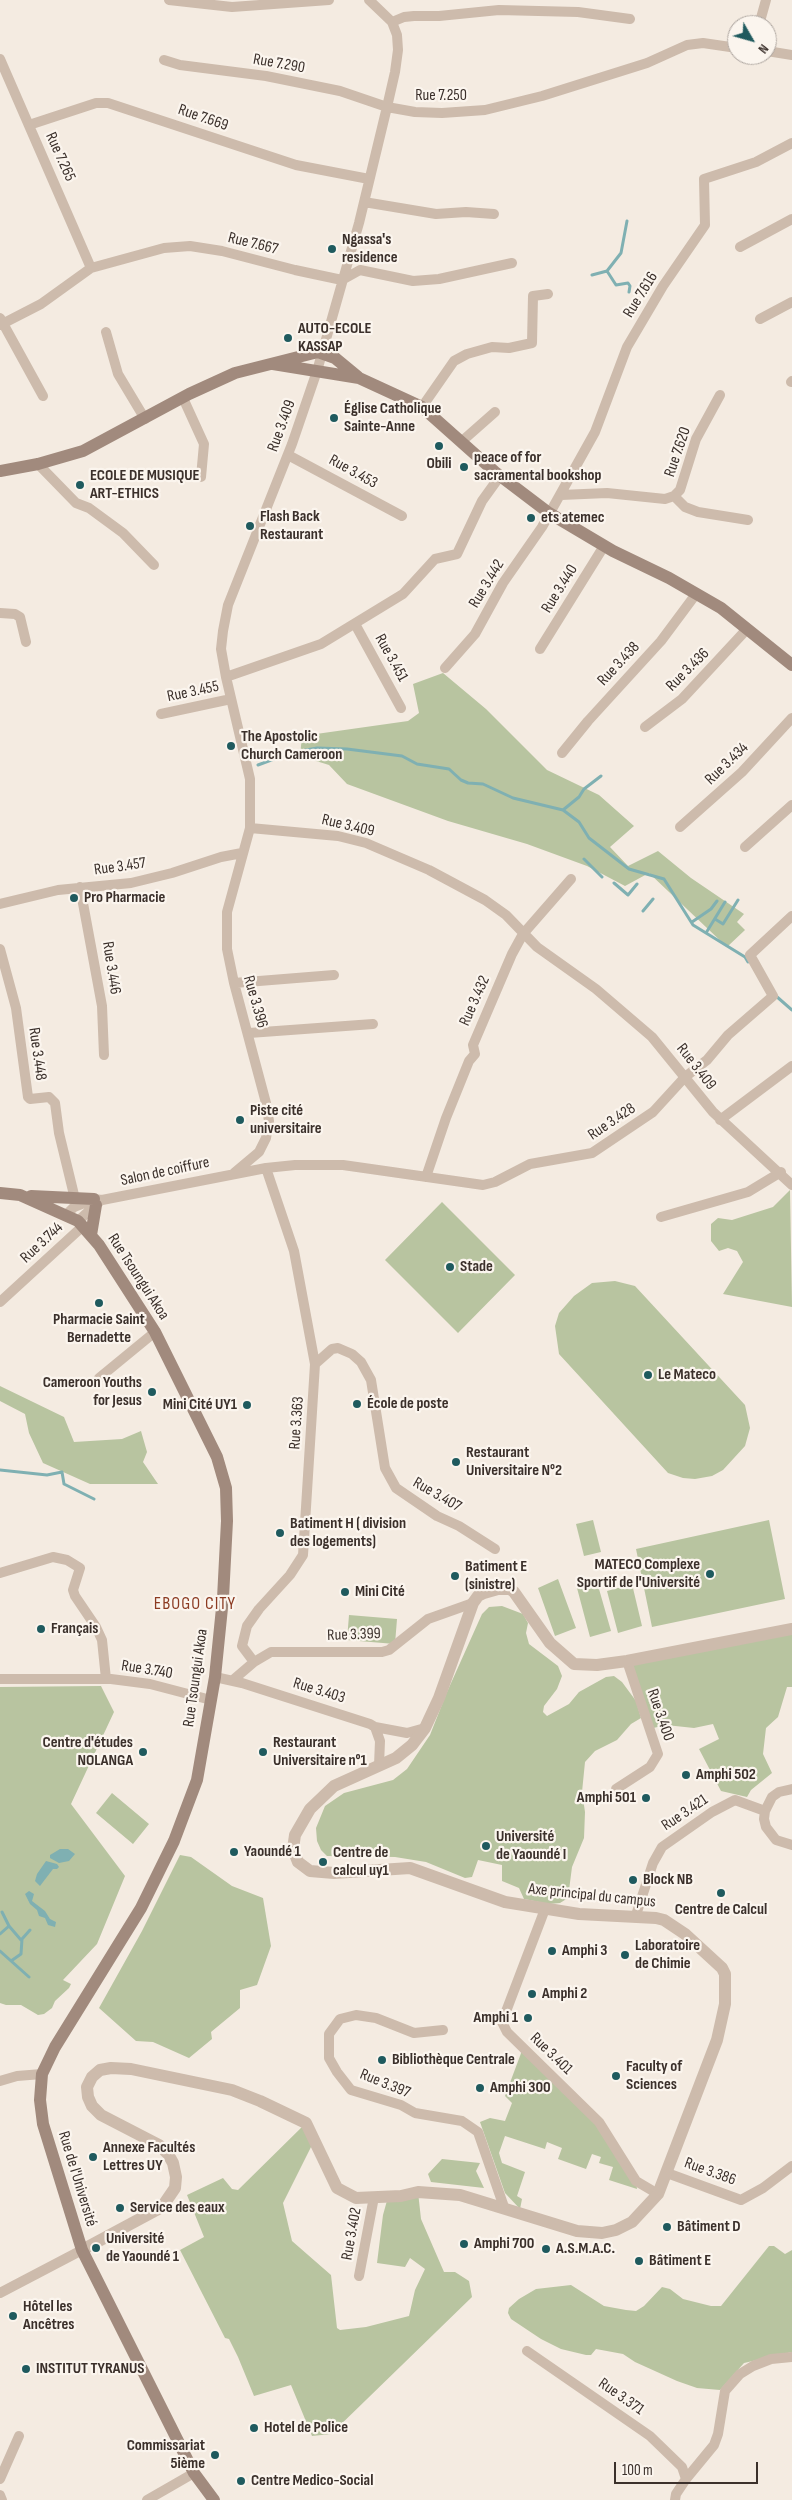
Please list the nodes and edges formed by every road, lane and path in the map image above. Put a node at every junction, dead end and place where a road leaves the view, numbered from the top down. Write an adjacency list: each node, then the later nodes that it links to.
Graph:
1 (169, 0): 2 (street)
2 (329, 0)
3 (369, 0): 7 (street)
4 (766, 0): 5 (street)
5 (762, 15)
6 (630, 19): 7 (street)
7 (392, 22): 13 (street)
8 (727, 47): 13 (street, Rue 7.250)
9 (777, 53): 10 (street)
10 (792, 55)
11 (0, 59): 14 (street, Rue 7.265)
12 (164, 60): 13 (street, Rue 7.290)
13 (387, 107): 16 (street)
14 (29, 125): 16 (street, Rue 7.669); 22 (street, Rue 7.265)
15 (792, 143): 45 (street, Rue 7.616)
16 (369, 179): 17 (street)
17 (364, 202): 18 (street); 23 (street)
18 (494, 214)
19 (792, 218): 20 (street)
20 (740, 247)
21 (512, 263): 23 (street)
22 (91, 268): 23 (street, Rue 7.667); 27 (street, Rue 7.667)
23 (342, 280): 29 (street)
24 (548, 294): 36 (street)
25 (792, 302): 26 (street)
26 (760, 319)
27 (1, 322): 34 (street)
28 (106, 332): 38 (street)
29 (322, 352): 30 (main road); 31 (street, Rue 3.409); 32 (main road)
30 (273, 364): 31 (main road); 35 (main road)
31 (317, 371): 32 (main road); 40 (street, Rue 3.409)
32 (359, 378): 36 (main road)
33 (720, 395): 46 (street, Rue 7.620)
34 (42, 396)
35 (183, 398): 38 (main road); 44 (street)
36 (422, 407): 39 (main road)
37 (495, 412): 39 (street)
38 (145, 419): 41 (main road)
39 (461, 442): 43 (main road)
40 (288, 455): 48 (street, Rue 3.453); 60 (street, Rue 3.409)
41 (38, 464): 42 (main road); 51 (street)
42 (0, 471)
43 (500, 476): 47 (main road); 54 (street)
44 (201, 477)
45 (560, 495): 46 (street, Rue 7.620); 47 (street, Rue 7.616)
46 (674, 496): 49 (street)
47 (549, 513): 50 (main road); 59 (street, Rue 3.442)
48 (402, 516)
49 (748, 520)
50 (604, 546): 52 (main road); 57 (street, Rue 3.440)
51 (154, 565)
52 (696, 594): 55 (main road); 66 (street, Rue 3.438)
53 (0, 613): 56 (street)
54 (355, 624): 60 (street); 62 (street, Rue 3.451)
55 (747, 629): 58 (main road); 65 (street, Rue 3.436)
56 (26, 642)
57 (540, 649)
58 (792, 665)
59 (445, 668)
60 (226, 677): 61 (street, Rue 3.409)
61 (231, 699): 63 (street, Rue 3.455); 69 (street, Rue 3.409)
62 (401, 708)
63 (161, 714)
64 (792, 718): 68 (street, Rue 3.434)
65 (645, 727)
66 (562, 753)
67 (792, 806): 70 (street)
68 (680, 827)
69 (250, 828): 71 (street, Rue 3.396); 76 (street, Rue 3.409)
70 (745, 847)
71 (242, 853): 73 (street, Rue 3.457); 79 (street, Rue 3.396)
72 (571, 879): 76 (street, Rue 3.432)
73 (80, 887): 74 (street, Rue 3.457); 82 (street, Rue 3.446)
74 (0, 904)
75 (792, 916): 84 (street, Rue 3.428)
76 (523, 934): 84 (street, Rue 3.409); 89 (street, Rue 3.432)
77 (0, 949): 93 (street, Rue 3.448)
78 (334, 975): 79 (street)
79 (234, 983): 81 (street, Rue 3.396)
80 (373, 1024): 81 (street)
81 (249, 1033): 88 (street, Rue 3.396)
82 (104, 1055)
83 (792, 1066): 85 (street)
84 (685, 1078): 85 (street, Rue 3.409); 89 (street, Rue 3.428)
85 (720, 1120): 87 (street, Rue 3.409)
86 (266, 1168): 88 (street, Rue 3.428); 89 (street, Rue 3.428); 100 (street, Rue 3.363)
87 (780, 1172): 90 (street, Rue 3.409); 96 (street)
88 (234, 1173): 94 (street, Salon de coiffure)
89 (426, 1177)
90 (792, 1184)
91 (0, 1193): 92 (main road, Rue Tsoungui Akoa)
92 (20, 1195): 93 (main road); 95 (main road, Rue Tsoungui Akoa)
93 (75, 1199): 94 (main road)
94 (97, 1201): 95 (street); 97 (main road); 97 (street, Rue 3.744)
95 (66, 1215): 97 (main road, Rue Tsoungui Akoa)
96 (662, 1217)
97 (84, 1227): 98 (street, Rue 3.744); 99 (main road, Rue Tsoungui Akoa)
98 (0, 1302)
99 (155, 1332): 101 (street); 108 (main road, Rue Tsoungui Akoa)
100 (315, 1364): 102 (street, Rue 3.407); 107 (street, Rue 3.363)
101 (99, 1378)
102 (495, 1549)
103 (0, 1574): 110 (street, Rue 3.740)
104 (473, 1603): 106 (street); 107 (street, Rue 3.399); 114 (street, Axe principal du campus)
105 (792, 1629): 106 (street)
106 (627, 1661): 116 (street, Rue 3.400)
107 (254, 1662): 111 (street, Rue 3.399)
108 (215, 1677): 111 (street, Rue 3.403); 112 (main road, Rue Tsoungui Akoa)
109 (0, 1679): 110 (street, Rue 3.740)
110 (106, 1679): 112 (street, Rue 3.740)
111 (233, 1680): 113 (street, Rue 3.403)
112 (211, 1700): 123 (main road, Rue Tsoungui Akoa)
113 (375, 1727): 114 (street, Rue 3.403); 115 (street)
114 (426, 1728): 115 (street, Axe principal du campus)
115 (379, 1765): 120 (street, Axe principal du campus)
116 (616, 1789)
117 (792, 1789): 118 (street)
118 (765, 1811): 119 (street); 121 (street, Rue 3.421)
119 (792, 1846)
120 (545, 1909): 121 (street, Axe principal du campus); 127 (street, Rue 3.401)
121 (636, 1915): 126 (street, Axe principal du campus)
122 (443, 2030): 129 (street, Rue 3.397)
123 (42, 2074): 124 (street); 130 (main road, Rue de l'Université)
124 (0, 2081)
125 (792, 2166): 126 (street, Rue 3.386)
126 (667, 2173): 127 (street, Axe principal du campus)
127 (658, 2194): 129 (street, Axe principal du campus)
128 (374, 2197): 129 (street, Axe principal du campus); 130 (street, Axe principal du campus); 131 (street, Rue 3.402)
129 (504, 2207)
130 (82, 2250): 132 (street); 136 (main road, Rue de l'Université)
131 (359, 2276)
132 (0, 2293)
133 (527, 2351): 138 (street, Rue 3.371)
134 (792, 2357): 138 (street)
135 (19, 2436): 137 (street)
136 (194, 2473): 141 (street); 142 (main road, Rue de l'Université)
137 (0, 2479)
138 (686, 2479): 143 (street)
139 (0, 2495): 140 (street)
140 (2, 2500)
141 (147, 2500)
142 (214, 2500)
143 (675, 2500)

